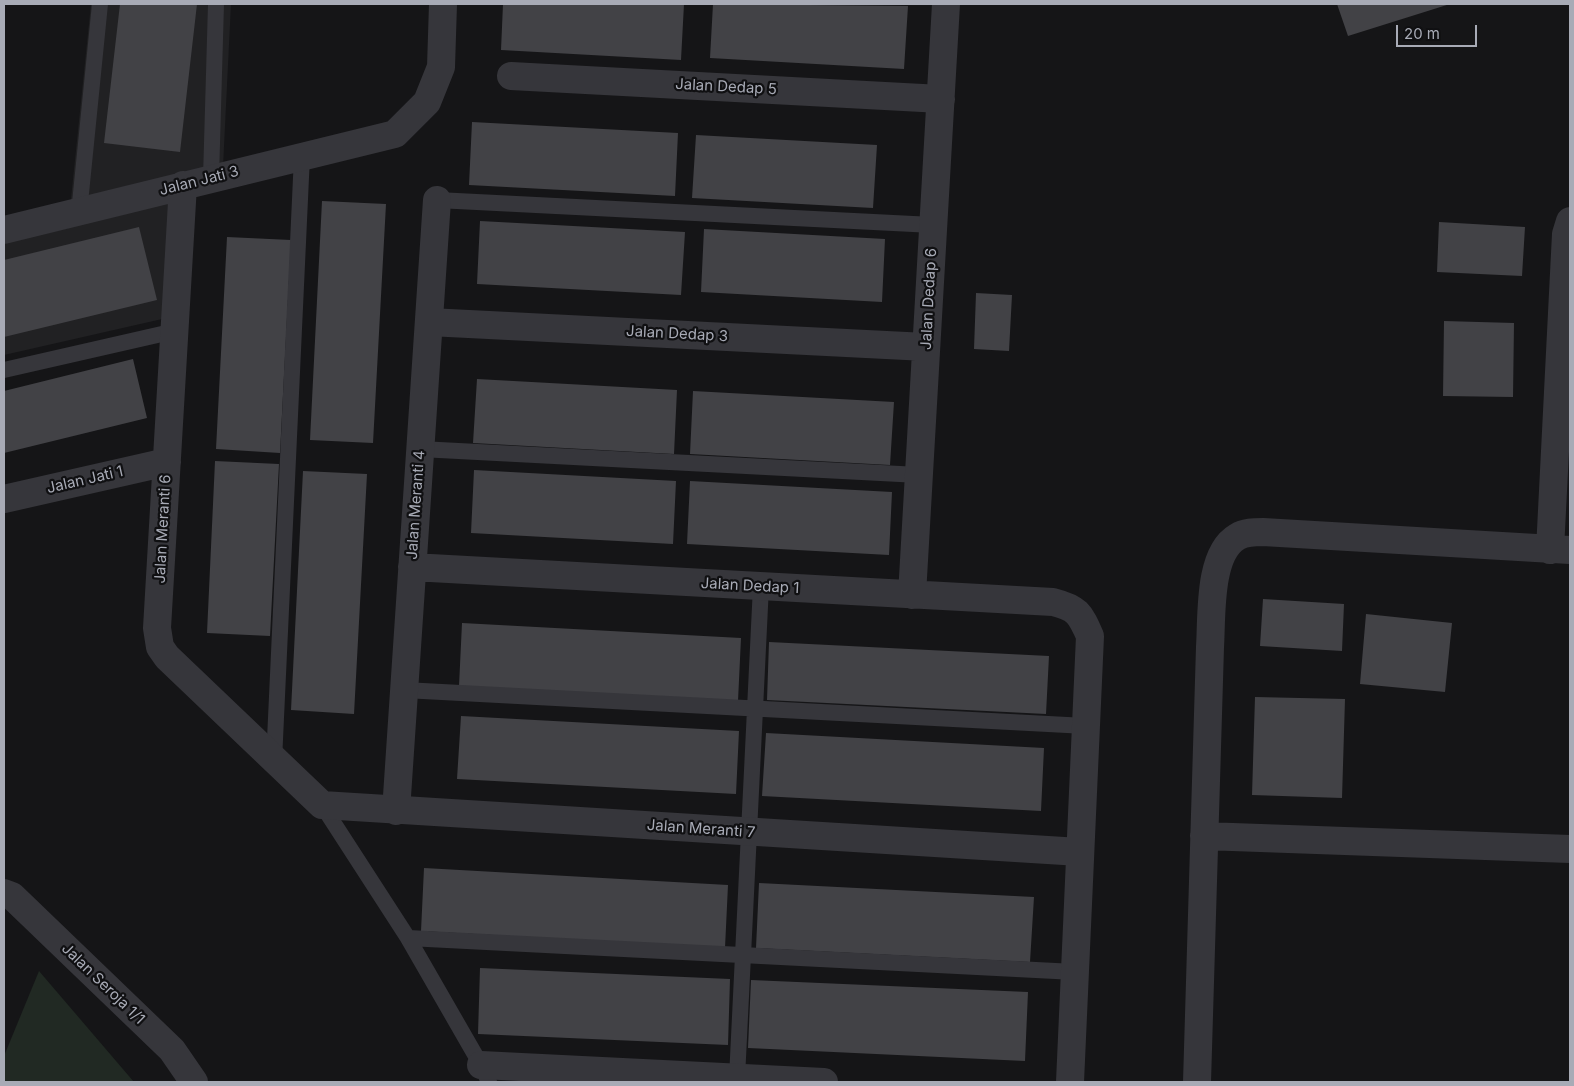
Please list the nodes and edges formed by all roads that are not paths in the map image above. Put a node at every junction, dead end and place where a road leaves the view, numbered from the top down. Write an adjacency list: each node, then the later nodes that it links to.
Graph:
1 (100, 4): 11 (lane)
2 (216, 4): 8 (lane)
3 (442, 4): 7 (street, Jalan Jati 3)
4 (946, 4): 6 (street, Jalan Dedap 6)
5 (511, 76): 6 (street, Jalan Dedap 5)
6 (941, 99): 13 (street, Jalan Dedap 6)
7 (302, 156): 8 (street, Jalan Jati 3); 30 (lane)
8 (211, 178): 9 (street, Jalan Jati 3)
9 (183, 185): 11 (street, Jalan Jati 3); 16 (street, Jalan Meranti 6)
10 (437, 200): 13 (lane); 15 (street, Jalan Meranti 4)
11 (79, 213): 14 (street, Jalan Jati 3)
12 (1570, 221): 23 (street)
13 (933, 225): 17 (street, Jalan Dedap 6)
14 (4, 230)
15 (428, 322): 17 (street, Jalan Dedap 3); 19 (street, Jalan Meranti 4)
16 (175, 331): 18 (lane); 20 (street, Jalan Meranti 6)
17 (926, 347): 21 (street, Jalan Dedap 6)
18 (4, 370)
19 (420, 449): 21 (lane); 24 (street, Jalan Meranti 4)
20 (167, 462): 22 (street, Jalan Jati 1); 30 (street, Jalan Meranti 6)
21 (919, 475): 26 (street, Jalan Dedap 6)
22 (4, 499)
23 (1560, 550): 34 (street)
24 (412, 566): 25 (street, Jalan Dedap 1); 27 (street, Jalan Meranti 4)
25 (761, 586): 26 (street, Jalan Dedap 1); 28 (lane)
26 (912, 594): 29 (street, Jalan Dedap 1)
27 (404, 690): 28 (lane); 32 (street, Jalan Meranti 4)
28 (755, 708): 29 (lane); 33 (lane)
29 (1086, 726): 36 (street)
30 (274, 760): 31 (street, Jalan Meranti 6)
31 (322, 805): 32 (street, Jalan Meranti 7); 38 (lane)
32 (396, 810): 33 (street, Jalan Meranti 7)
33 (749, 832): 36 (street, Jalan Meranti 7); 39 (lane)
34 (1204, 836): 35 (street); 46 (street)
35 (1570, 850)
36 (1080, 852): 40 (street)
37 (6, 903): 43 (street, Jalan Seroja 1/1)
38 (408, 938): 39 (lane); 41 (lane)
39 (743, 955): 40 (lane); 42 (lane)
40 (1074, 972): 45 (street)
41 (485, 1074): 42 (street)
42 (737, 1078): 44 (street)
43 (194, 1082)
44 (814, 1082)
45 (1070, 1082)
46 (1197, 1082)

